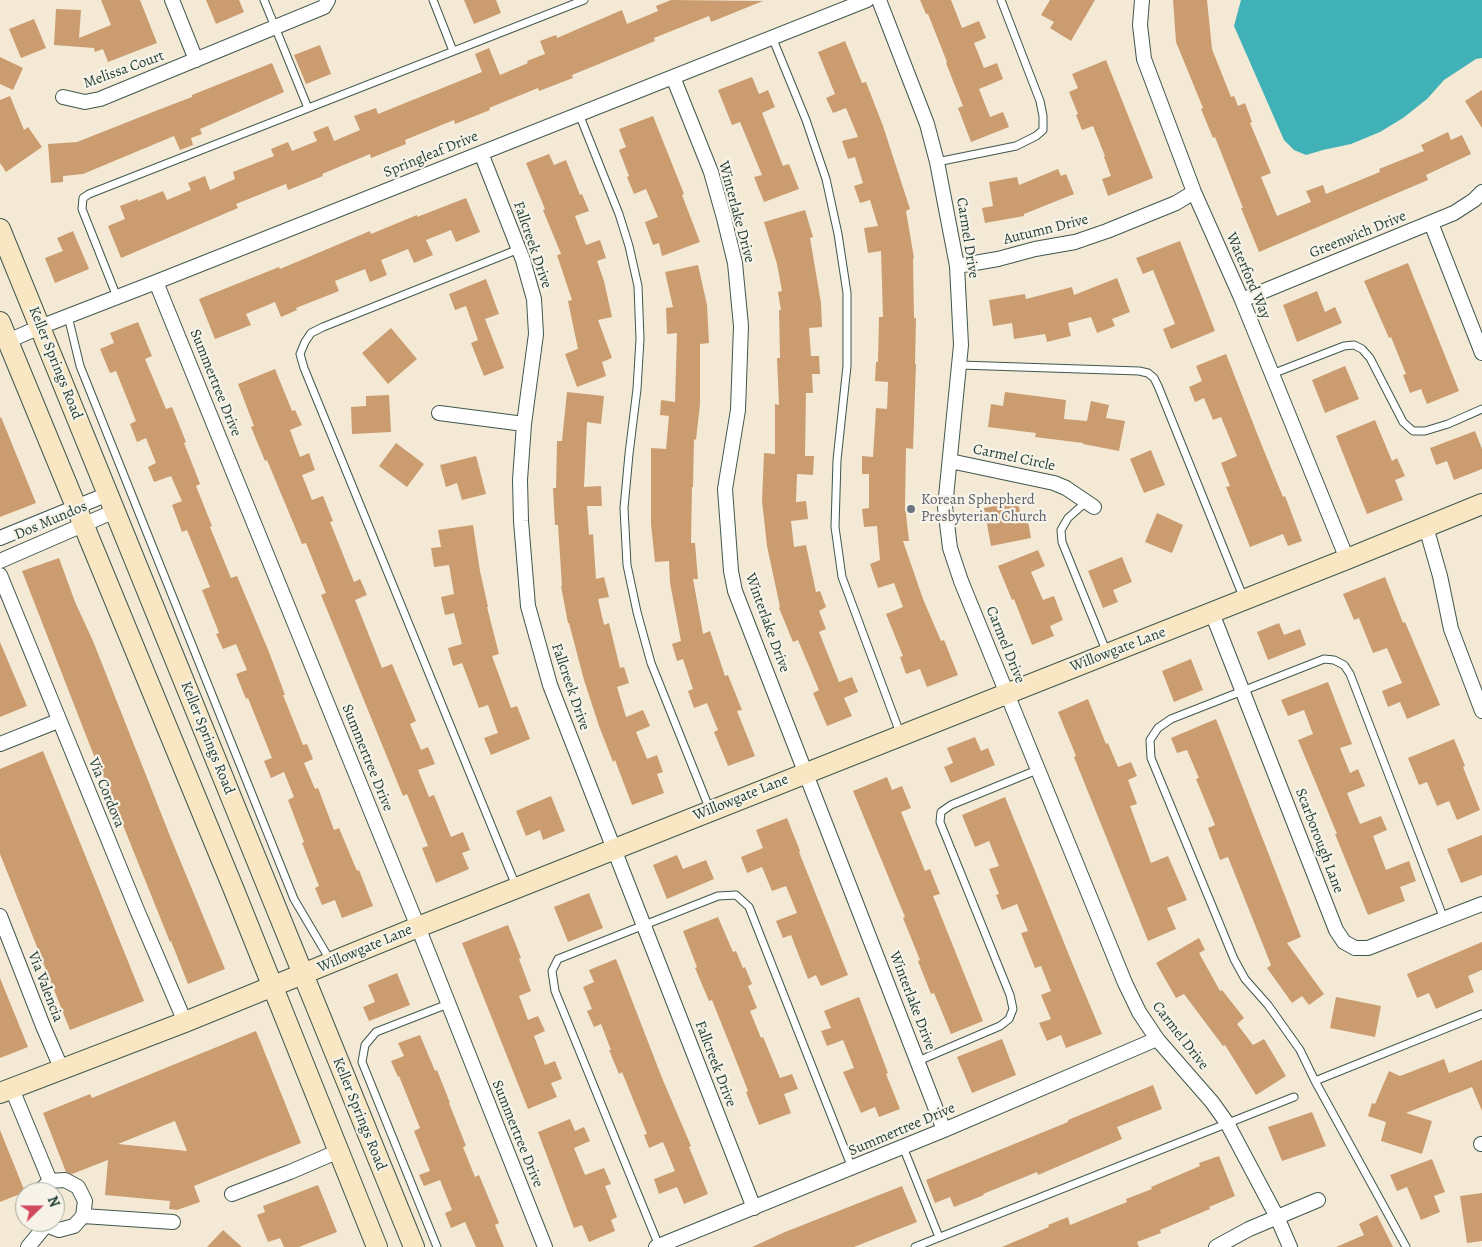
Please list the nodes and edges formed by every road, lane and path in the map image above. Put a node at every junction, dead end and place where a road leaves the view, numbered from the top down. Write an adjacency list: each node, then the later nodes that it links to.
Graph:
1 (172, 0): 13 (street)
2 (264, 0): 10 (lane)
3 (328, 0): 10 (street, Melissa Court)
4 (434, 0): 12 (lane)
5 (584, 0): 12 (lane)
6 (867, 0): 11 (street, Springleaf Drive)
7 (879, 0): 19 (street, Carmel Drive)
8 (1001, 0): 19 (lane)
9 (1142, 0): 20 (street, Waterford Way)
10 (275, 28): 13 (street, Melissa Court); 16 (lane)
11 (772, 37): 14 (street, Springleaf Drive); 57 (lane)
12 (454, 51): 16 (lane)
13 (196, 60): 15 (street, Melissa Court)
14 (673, 77): 17 (street, Springleaf Drive); 60 (street, Winterlake Drive)
15 (63, 97)
16 (308, 108): 27 (lane)
17 (579, 113): 18 (street, Springleaf Drive); 61 (lane)
18 (481, 153): 24 (street, Fallcreek Drive); 26 (street, Springleaf Drive)
19 (937, 162): 25 (street, Carmel Drive)
20 (1194, 192): 25 (street, Autumn Drive); 28 (street, Waterford Way)
21 (1482, 192): 22 (street, Greenwich Drive)
22 (1431, 223): 28 (street, Greenwich Drive); 33 (street)
23 (0, 229): 31 (main road, Keller Springs Road)
24 (518, 249): 38 (street, Fallcreek Drive); 63 (lane)
25 (957, 266): 34 (street, Carmel Drive)
26 (156, 282): 27 (street, Springleaf Drive); 68 (street, Summertree Drive)
27 (117, 297): 29 (street, Springleaf Drive)
28 (1242, 300): 35 (street, Waterford Way)
29 (68, 316): 31 (street, Springleaf Drive); 69 (lane)
30 (0, 322): 32 (main road)
31 (40, 326): 32 (street, Springleaf Drive); 40 (main road, Keller Springs Road)
32 (8, 341): 43 (main road)
33 (1482, 353)
34 (960, 365): 39 (street, Carmel Drive); 49 (lane)
35 (1272, 374): 36 (lane); 46 (street, Waterford Way)
36 (1482, 408)
37 (439, 413): 38 (street)
38 (524, 424): 62 (street, Fallcreek Drive)
39 (950, 461): 41 (street, Carmel Circle); 54 (street, Carmel Drive)
40 (112, 502): 43 (street, Dos Mundos); 43 (street, Dos Mundos); 70 (main road, Keller Springs Road)
41 (1090, 504): 52 (lane)
42 (1482, 504): 44 (main road, Willowgate Lane)
43 (80, 516): 45 (street, Dos Mundos); 47 (street, Dos Mundos); 71 (main road)
44 (1426, 527): 46 (main road, Willowgate Lane); 55 (street)
45 (0, 538)
46 (1347, 559): 49 (main road, Willowgate Lane)
47 (0, 561)
48 (0, 575): 50 (street, Via Cordova)
49 (1244, 600): 51 (main road, Willowgate Lane)
50 (5, 602): 56 (street, Via Cordova)
51 (1212, 613): 52 (main road, Willowgate Lane); 53 (street, Scarborough Lane)
52 (1108, 654): 54 (main road, Willowgate Lane)
53 (1243, 692): 66 (street, Scarborough Lane); 66 (lane); 78 (lane)
54 (1007, 693): 57 (main road, Willowgate Lane); 59 (street, Carmel Drive)
55 (1482, 711)
56 (58, 721): 58 (street); 74 (street, Via Cordova)
57 (901, 735): 60 (main road, Willowgate Lane)
58 (0, 744)
59 (1037, 770): 75 (street, Carmel Drive); 76 (lane)
60 (806, 772): 61 (main road, Willowgate Lane); 76 (street, Winterlake Drive)
61 (710, 811): 62 (main road, Willowgate Lane)
62 (613, 849): 63 (main road, Willowgate Lane); 67 (street, Fallcreek Drive)
63 (517, 888): 68 (main road, Willowgate Lane)
64 (1482, 904): 66 (street, Scarborough Lane)
65 (0, 916): 77 (street, Via Valencia)
66 (1444, 919)
67 (643, 926): 85 (lane); 89 (street, Fallcreek Drive); 96 (lane)
68 (418, 927): 69 (main road, Willowgate Lane); 72 (street, Summertree Drive)
69 (331, 963): 70 (main road, Willowgate Lane)
70 (303, 974): 71 (main road, Willowgate Lane); 99 (main road, Keller Springs Road)
71 (273, 987): 74 (main road, Willowgate Lane); 84 (main road)
72 (448, 1004): 100 (lane); 101 (street, Summertree Drive)
73 (1482, 1014): 78 (lane)
74 (185, 1022): 77 (main road, Willowgate Lane)
75 (1157, 1039): 81 (street, Carmel Drive); 82 (street, Summertree Drive)
76 (918, 1061): 82 (street, Winterlake Drive)
77 (62, 1070): 79 (main road, Willowgate Lane)
78 (1315, 1081): 105 (lane)
79 (6, 1091): 86 (street)
80 (1294, 1096): 81 (lane)
81 (1226, 1123): 91 (street, Carmel Drive); 95 (lane)
82 (944, 1130): 83 (street, Summertree Drive)
83 (903, 1147): 85 (street, Summertree Drive); 95 (lane)
84 (339, 1150): 87 (street); 98 (main road)
85 (852, 1168): 89 (street, Summertree Drive)
86 (50, 1182): 90 (street)
87 (232, 1194)
88 (1318, 1200): 91 (street)
89 (754, 1208): 96 (street, Summertree Drive)
90 (83, 1216): 92 (street); 93 (street)
91 (1277, 1217): 103 (street); 104 (street, Carmel Drive)
92 (173, 1222)
93 (65, 1228)
94 (38, 1232): 97 (street)
95 (939, 1237): 102 (lane)
96 (658, 1246)
97 (28, 1247)
98 (377, 1247)
99 (414, 1247)
100 (437, 1247)
101 (545, 1247)
102 (915, 1247)
103 (1216, 1247)
104 (1290, 1247)
105 (1406, 1247)

